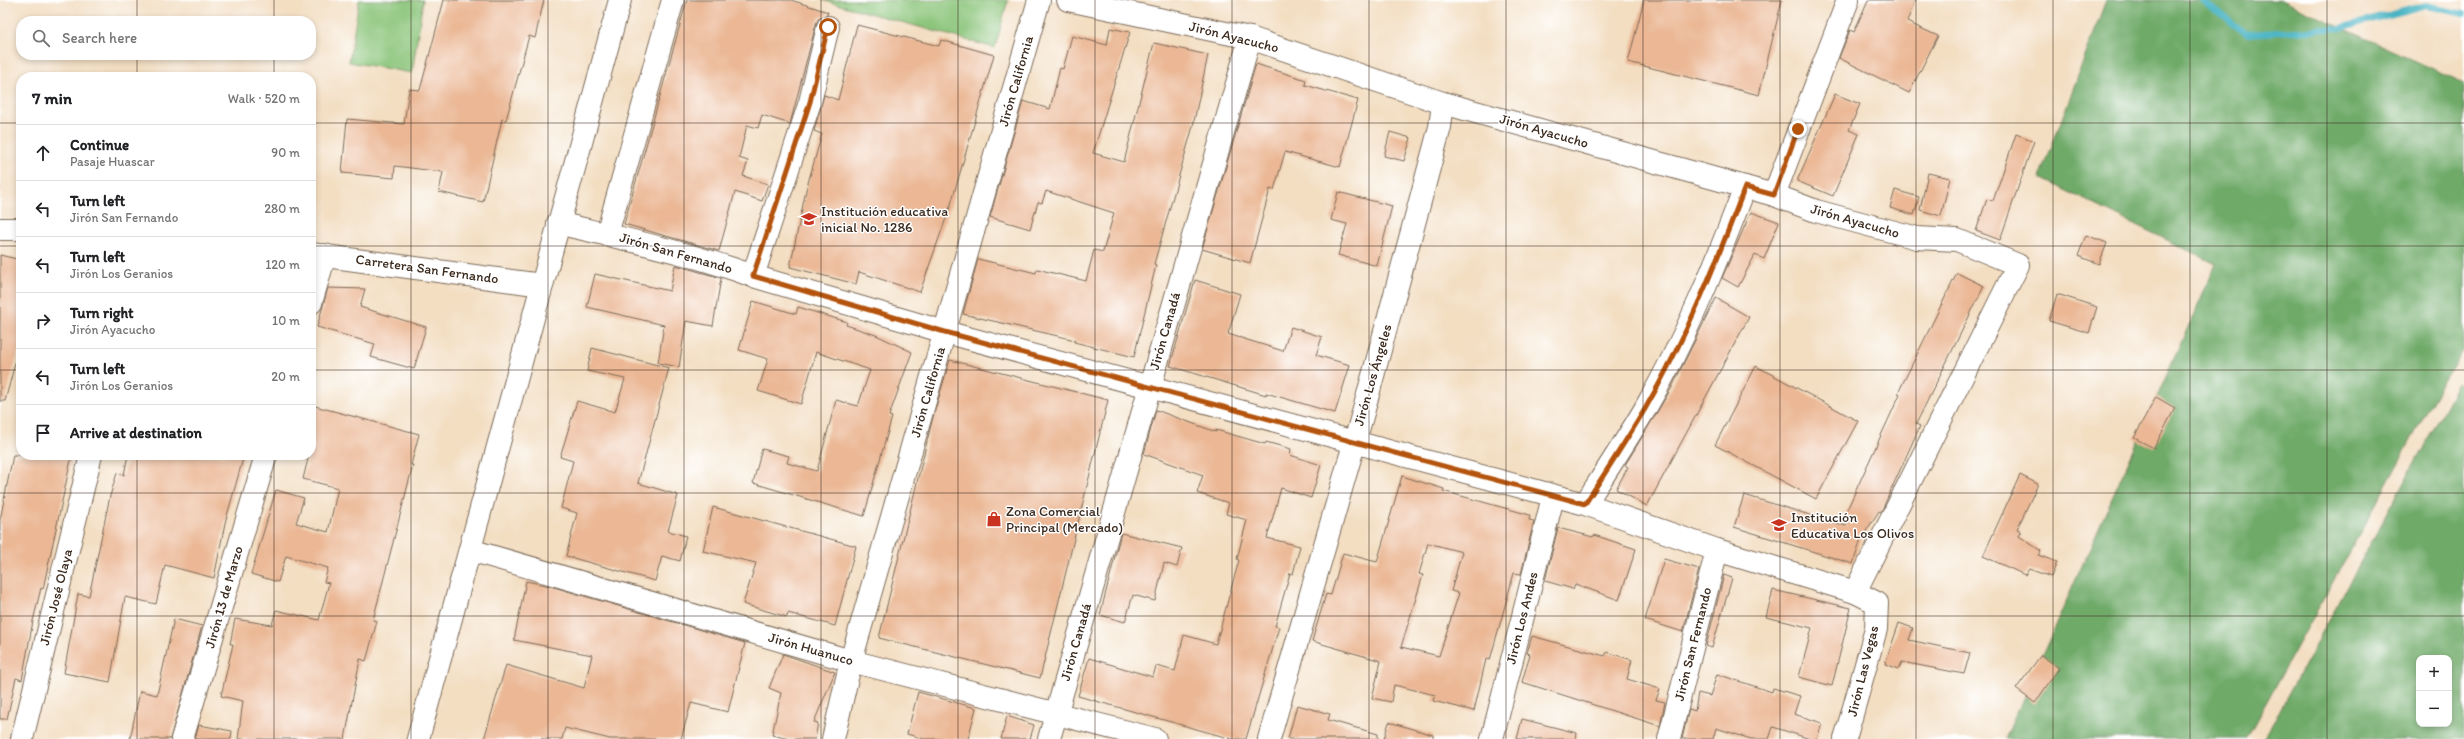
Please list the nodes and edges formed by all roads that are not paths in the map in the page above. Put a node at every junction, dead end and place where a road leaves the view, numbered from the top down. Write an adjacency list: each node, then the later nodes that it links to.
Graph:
1 (620, 0): 11 (main road)
2 (673, 0): 14 (main road)
3 (1039, 0): 19 (main road, Jirón California)
4 (1068, 0): 7 (main road, Jirón Ayacucho)
5 (1848, 0): 10 (main road)
6 (828, 27): 17 (main road)
7 (1250, 38): 8 (main road, Jirón Ayacucho); 20 (main road, Jirón Canadá)
8 (1443, 102): 9 (main road, Jirón Ayacucho); 21 (main road, Jirón Los Ángeles)
9 (1745, 187): 10 (main road, Jirón Ayacucho); 25 (main road)
10 (1774, 195): 28 (main road, Jirón Ayacucho)
11 (558, 223): 14 (main road, Jirón San Fernando); 18 (main road)
12 (0, 228): 13 (main road)
13 (16, 229)
14 (607, 234): 17 (main road, Jirón San Fernando)
15 (318, 254): 16 (main road); 18 (main road, Carretera San Fernando)
16 (316, 268)
17 (753, 276): 19 (main road, Jirón San Fernando)
18 (542, 284): 26 (main road)
19 (945, 332): 20 (main road, Jirón San Fernando); 30 (main road, Jirón California)
20 (1149, 386): 21 (main road, Jirón San Fernando); 31 (main road, Jirón Canadá)
21 (1354, 441): 24 (main road, Jirón San Fernando); 38 (main road, Jirón Los Ángeles)
22 (89, 460): 32 (main road, Jirón José Olaya)
23 (265, 460): 33 (main road, Jirón 13 de Marzo)
24 (1553, 497): 25 (main road, Jirón San Fernando); 39 (main road, Jirón Los Andes)
25 (1585, 504): 27 (main road, Jirón San Fernando)
26 (470, 550): 30 (main road, Jirón Huanuco); 34 (main road)
27 (1717, 550): 28 (main road, Jirón San Fernando); 40 (main road, Jirón San Fernando)
28 (1855, 592): 29 (main road, Jirón San Fernando)
29 (1877, 603): 41 (main road, Jirón Las Vegas)
30 (851, 661): 31 (main road, Jirón Huanuco); 35 (main road, Jirón California)
31 (1056, 712): 36 (main road, Jirón Canadá); 37 (main road, Jirón Huanuco)
32 (22, 739)
33 (182, 739)
34 (418, 739)
35 (833, 739)
36 (1049, 739)
37 (1155, 739)
38 (1269, 739)
39 (1492, 739)
40 (1669, 739)
41 (1845, 739)

